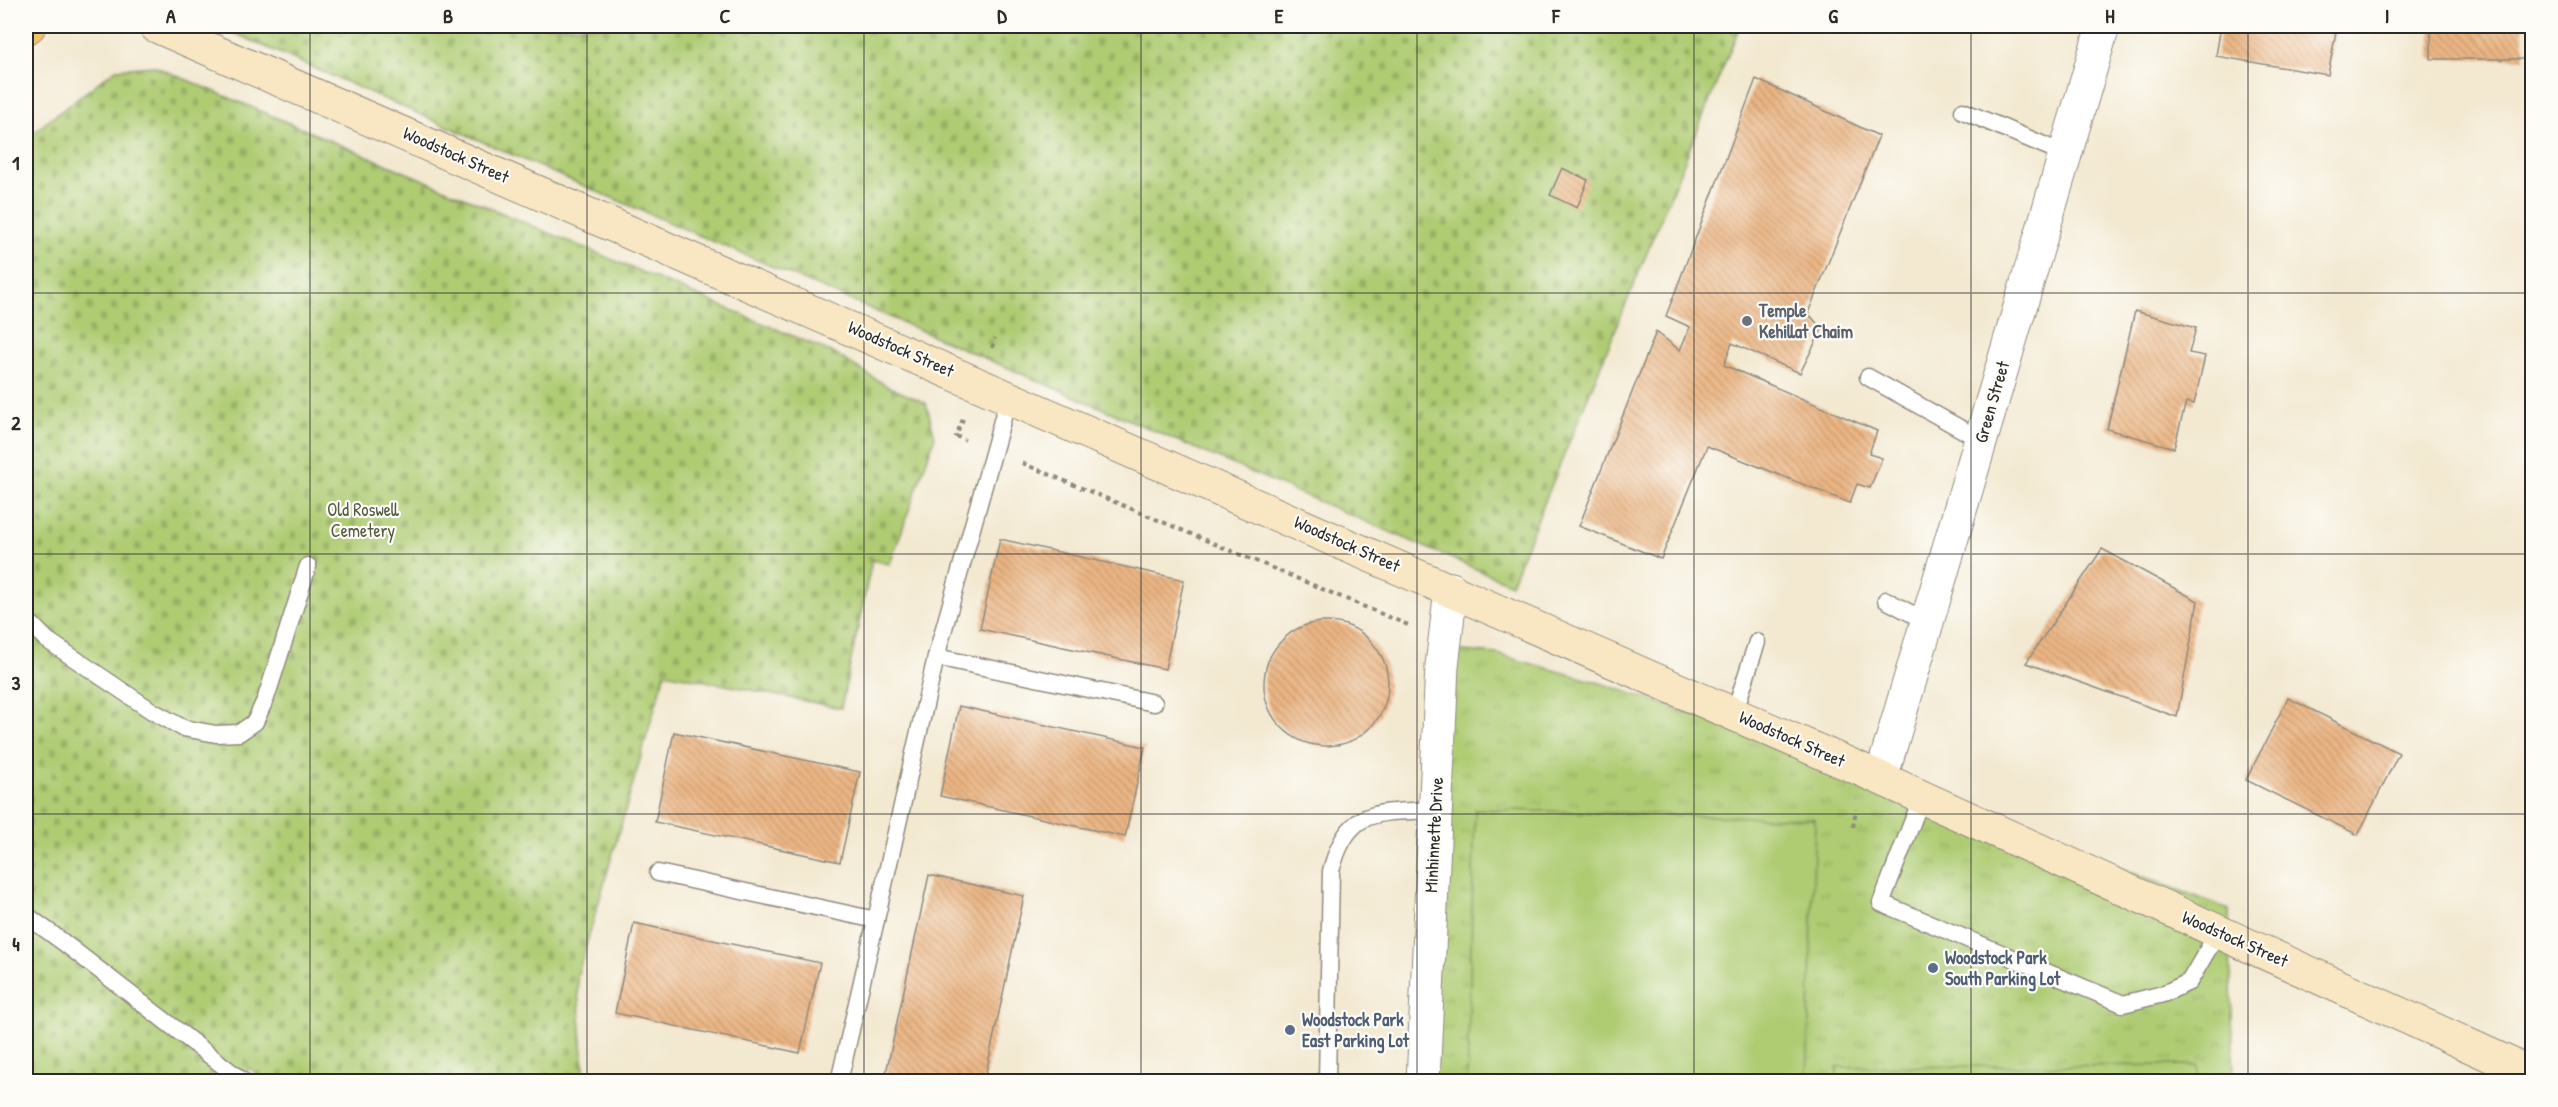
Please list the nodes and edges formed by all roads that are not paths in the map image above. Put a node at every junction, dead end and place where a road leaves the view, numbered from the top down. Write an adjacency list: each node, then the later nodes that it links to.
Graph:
1 (29, 26): 4 (highway)
2 (156, 26): 8 (street, Woodstock Street)
3 (2103, 26): 6 (street, Green Street)
4 (26, 28)
5 (1963, 111): 6 (lane)
6 (2065, 154): 9 (street, Green Street)
7 (1868, 377): 9 (lane)
8 (1009, 396): 11 (street, Woodstock Street); 16 (lane)
9 (1981, 440): 14 (street, Green Street)
10 (308, 566): 13 (lane)
11 (1451, 589): 18 (street, Woodstock Street); 21 (street, Minhinnette Drive)
12 (1886, 600): 14 (lane)
13 (26, 619)
14 (1927, 622): 19 (street, Green Street)
15 (1757, 642): 18 (lane)
16 (936, 657): 17 (lane); 24 (lane)
17 (1154, 703)
18 (1734, 714): 19 (street, Woodstock Street)
19 (1881, 778): 20 (street, Woodstock Street)
20 (1923, 797): 25 (street, Woodstock Street); 25 (lane)
21 (1435, 810): 29 (lane); 30 (street, Minhinnette Drive)
22 (658, 873): 24 (lane)
23 (26, 915): 27 (lane)
24 (876, 920): 28 (lane)
25 (2218, 932): 26 (street, Woodstock Street)
26 (2532, 1074)
27 (244, 1082)
28 (839, 1082)
29 (1327, 1082)
30 (1423, 1082)

